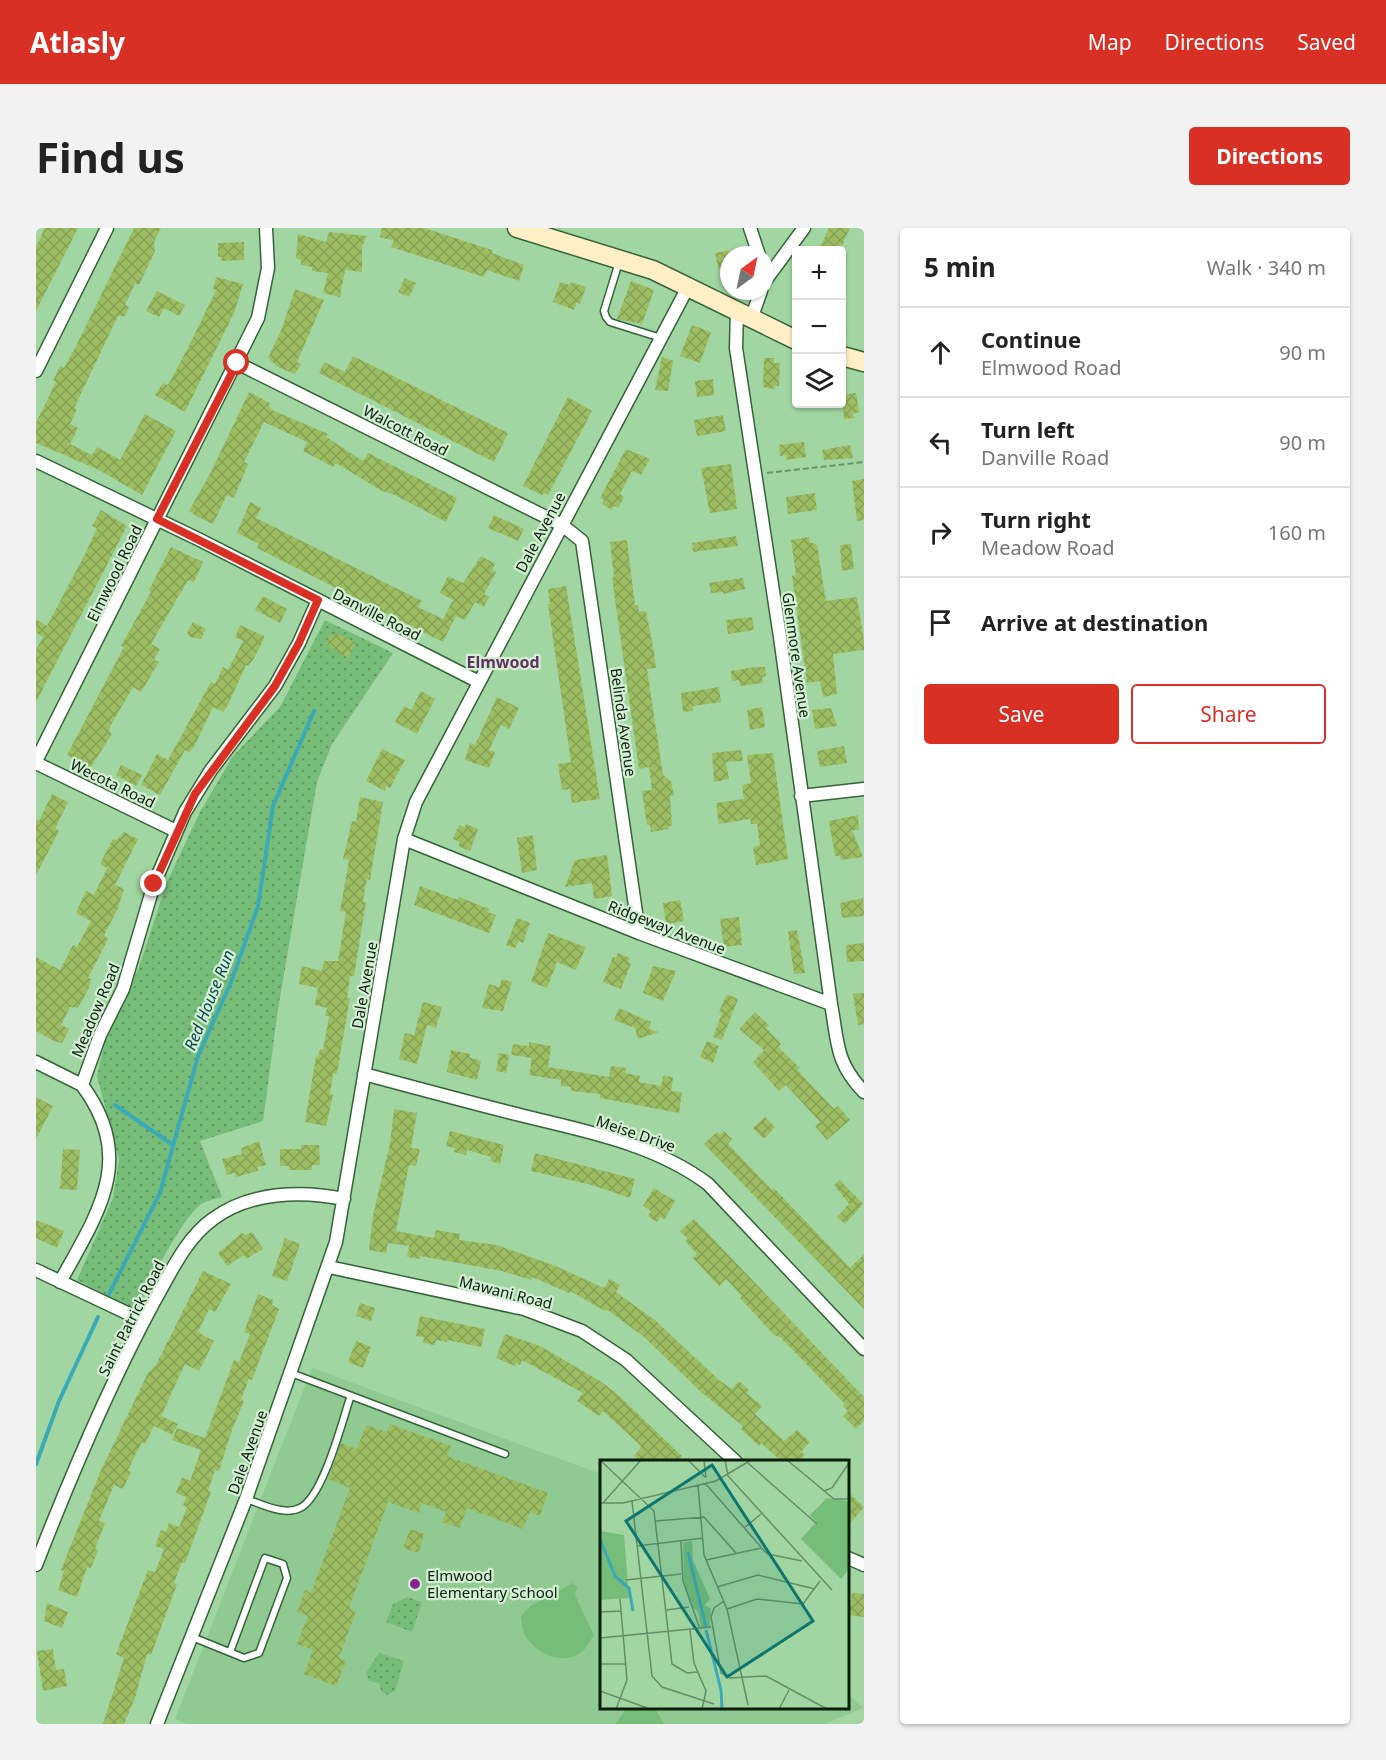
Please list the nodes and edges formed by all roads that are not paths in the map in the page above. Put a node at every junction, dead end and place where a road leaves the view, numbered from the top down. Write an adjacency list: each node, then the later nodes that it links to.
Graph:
1 (107, 228): 17 (street)
2 (266, 228): 16 (street, Elmwood Road)
3 (517, 228): 7 (main road)
4 (750, 228): 6 (street)
5 (804, 228): 8 (street)
6 (756, 246)
7 (620, 259): 9 (main road); 12 (lane)
8 (774, 266)
9 (688, 287): 11 (main road); 12 (street, Dale Avenue)
10 (755, 300): 11 (street)
11 (744, 315): 13 (main road); 25 (street, Glenmore Avenue)
12 (661, 338): 20 (street, Dale Avenue)
13 (792, 338)
14 (846, 357): 15 (main road)
15 (864, 362)
16 (237, 363): 19 (street, Elmwood Road); 20 (street, Walcott Road)
17 (36, 371)
18 (36, 461): 19 (street, Danville Road)
19 (157, 519): 21 (street, Danville Road); 23 (street, Elmwood Road)
20 (562, 525): 22 (street, Dale Avenue); 28 (street, Belinda Avenue)
21 (318, 600): 22 (street, Danville Road); 26 (street, Meadow Road)
22 (479, 682): 27 (street, Dale Avenue)
23 (36, 762): 26 (street, Wecota Road)
24 (864, 789): 25 (street)
25 (801, 796): 29 (street, Glenmore Avenue)
26 (176, 831): 32 (street, Meadow Road)
27 (404, 839): 28 (street, Ridgeway Avenue); 31 (street, Dale Avenue)
28 (639, 933): 29 (street, Ridgeway Avenue)
29 (831, 1004): 33 (street)
30 (36, 1062): 32 (street)
31 (364, 1074): 34 (street, Dale Avenue); 39 (street, Meise Drive)
32 (82, 1085): 37 (street)
33 (864, 1092)
34 (344, 1199): 35 (street, Dale Avenue); 38 (street, Saint Patrick Road)
35 (329, 1267): 40 (street, Dale Avenue); 43 (street, Mawani Road)
36 (36, 1270): 37 (street)
37 (60, 1282): 38 (street)
38 (144, 1321): 46 (street, Saint Patrick Road)
39 (864, 1349)
40 (291, 1373): 41 (lane); 44 (street, Dale Avenue)
41 (350, 1398): 42 (lane); 44 (lane)
42 (505, 1454)
43 (735, 1460)
44 (246, 1499): 48 (street, Dale Avenue)
45 (849, 1558): 47 (street)
46 (36, 1565)
47 (864, 1565)
48 (192, 1636): 49 (lane); 50 (street, Dale Avenue)
49 (230, 1652): 49 (lane)
50 (157, 1724)

